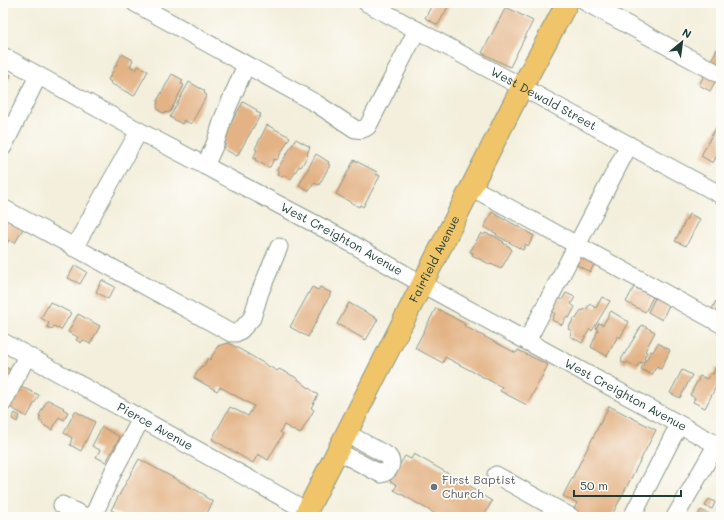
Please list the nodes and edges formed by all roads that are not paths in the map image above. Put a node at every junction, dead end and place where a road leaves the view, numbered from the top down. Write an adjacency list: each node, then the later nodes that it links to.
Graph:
1 (135, 3): 7 (street)
2 (367, 3): 5 (street, West Dewald Street)
3 (567, 3): 10 (main road, Fairfield Avenue)
4 (587, 3): 8 (street)
5 (417, 30): 7 (street); 10 (street, West Dewald Street)
6 (3, 56): 9 (street, West Creighton Avenue)
7 (246, 65): 14 (street)
8 (721, 75)
9 (38, 76): 11 (street, West Creighton Avenue); 13 (street)
10 (522, 87): 12 (street, West Dewald Street); 15 (main road, Fairfield Avenue)
11 (139, 131): 14 (street, West Creighton Avenue); 20 (street)
12 (629, 145): 16 (street, West Dewald Street); 18 (street)
13 (3, 147)
14 (205, 166): 21 (street, West Creighton Avenue)
15 (472, 187): 18 (street); 21 (main road, Fairfield Avenue)
16 (721, 195)
17 (3, 208): 20 (street)
18 (576, 245): 22 (street); 23 (street)
19 (279, 247): 20 (street)
20 (74, 248)
21 (422, 284): 23 (street, West Creighton Avenue); 32 (main road, Fairfield Avenue)
22 (721, 324)
23 (527, 341): 28 (street, West Creighton Avenue)
24 (3, 342): 25 (street, Pierce Avenue)
25 (27, 356): 26 (street); 27 (street, Pierce Avenue)
26 (3, 403)
27 (141, 419): 32 (street, Pierce Avenue); 33 (street)
28 (680, 424): 29 (street, West Creighton Avenue); 35 (street)
29 (719, 446): 36 (street)
30 (496, 475): 34 (street)
31 (62, 505): 33 (street)
32 (305, 514)
33 (88, 517)
34 (571, 517)
35 (632, 517)
36 (675, 517)

